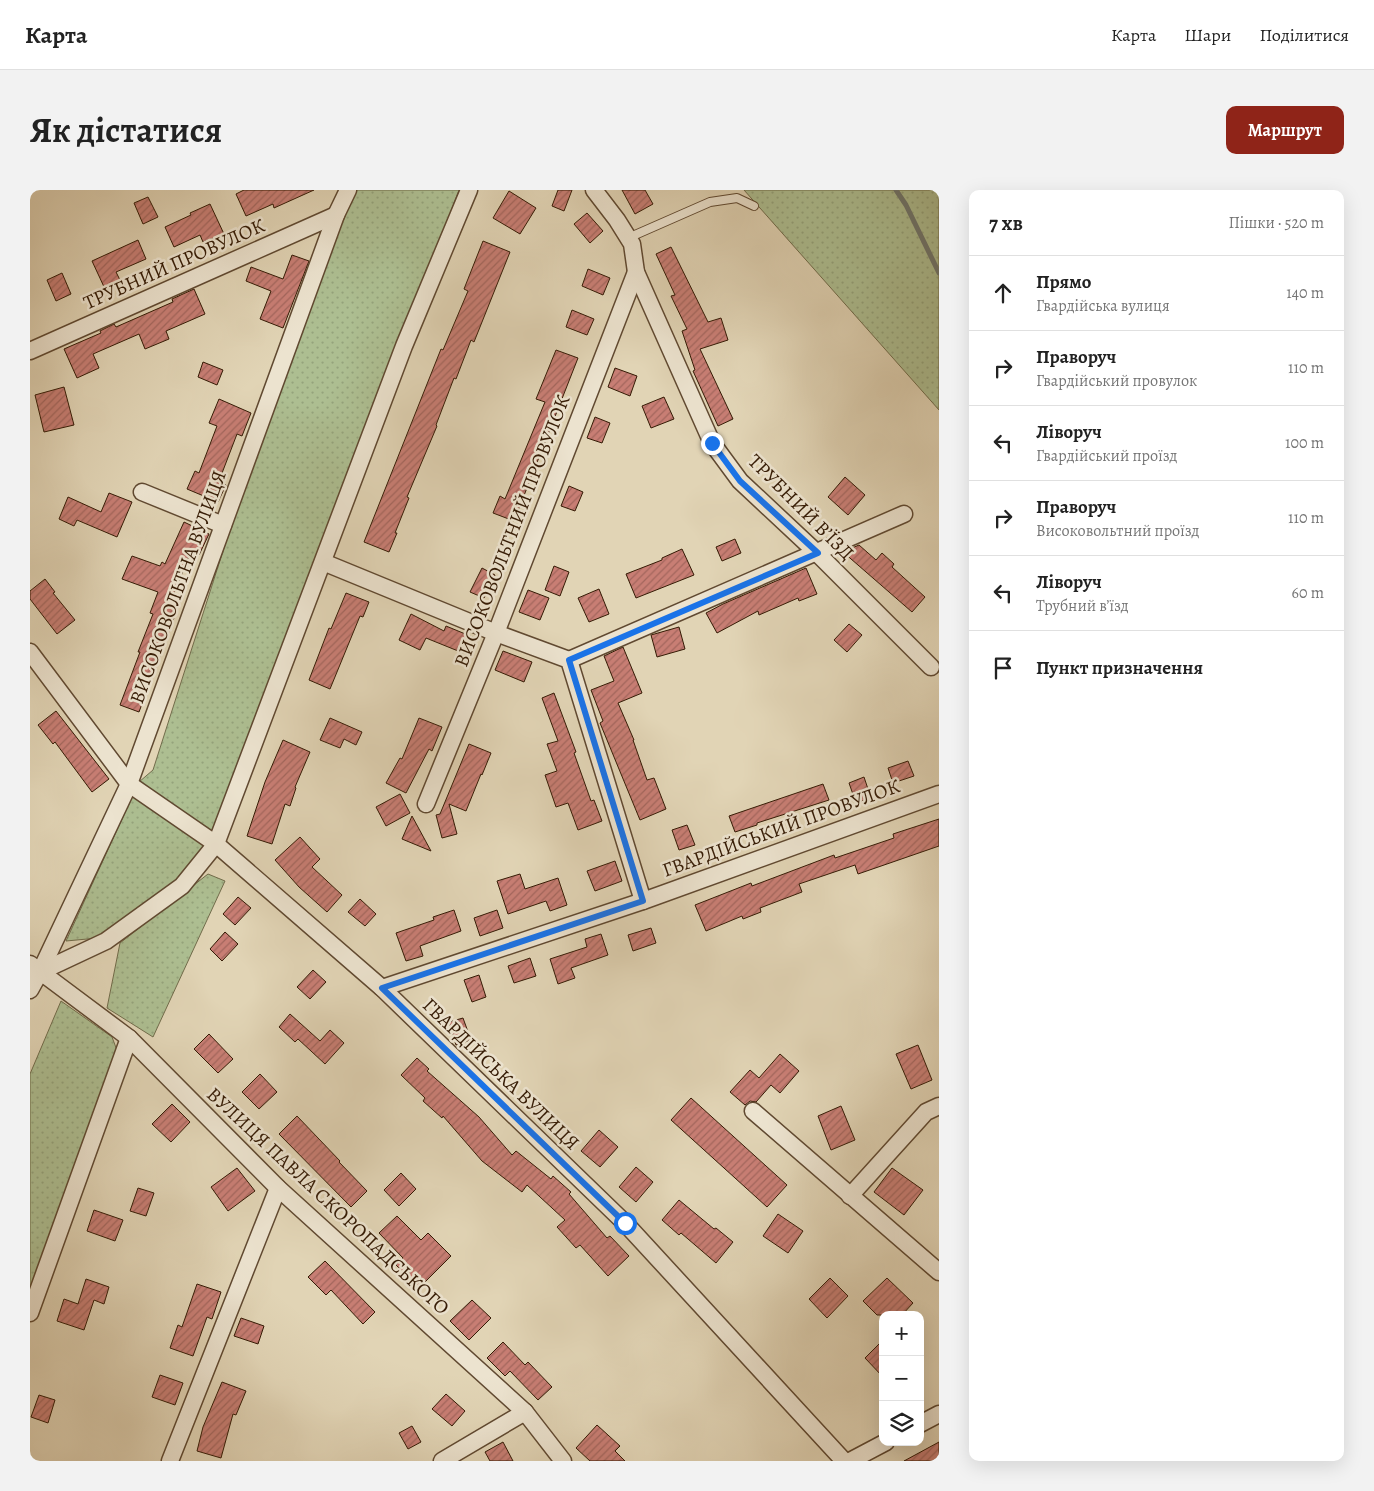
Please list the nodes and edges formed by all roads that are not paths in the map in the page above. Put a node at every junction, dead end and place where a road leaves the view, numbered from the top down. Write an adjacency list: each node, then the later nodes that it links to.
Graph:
1 (348, 190): 5 (street, ВИСОКОВОЛЬТНА ВУЛИЦЯ)
2 (468, 190): 13 (street)
3 (594, 190): 6 (street)
4 (754, 206): 6 (lane)
5 (336, 215): 8 (street, ТРУБНИЙ ПРОВУЛОК); 11 (street, ВИСОКОВОЛЬТНА ВУЛИЦЯ)
6 (628, 238): 7 (street)
7 (636, 272): 12 (street, ТРУБНИЙ В’ЇЗД); 14 (street, ВИСОКОВОЛЬТНИЙ ПРОВУЛОК)
8 (30, 352)
9 (142, 492): 11 (street)
10 (904, 514): 12 (street)
11 (223, 525): 18 (street, ВИСОКОВОЛЬТНА ВУЛИЦЯ)
12 (818, 553): 16 (street); 17 (street, ТРУБНИЙ В’ЇЗД)
13 (324, 562): 14 (street); 21 (street)
14 (496, 633): 16 (street); 20 (street, ВИСОКОВОЛЬТНИЙ ПРОВУЛОК)
15 (30, 652): 18 (street, ГВАРДІЙСЬКА ВУЛИЦЯ)
16 (569, 660): 22 (street)
17 (931, 667)
18 (129, 784): 21 (street, ГВАРДІЙСЬКА ВУЛИЦЯ); 23 (street, ВИСОКОВОЛЬТНА ВУЛИЦЯ)
19 (939, 794): 22 (street, ГВАРДІЙСЬКИЙ ПРОВУЛОК)
20 (426, 804)
21 (216, 844): 23 (street); 24 (street, ГВАРДІЙСЬКА ВУЛИЦЯ)
22 (643, 901): 24 (street, ГВАРДІЙСЬКИЙ ПРОВУЛОК)
23 (35, 968): 25 (street, ВИСОКОВОЛЬТНА ВУЛИЦЯ); 26 (street, ВУЛИЦЯ ПАВЛА СКОРОПАДСЬКОГО)
24 (382, 988): 40 (street, ГВАРДІЙСЬКА ВУЛИЦЯ)
25 (30, 990)
26 (129, 1038): 29 (street, ВУЛИЦЯ ПАВЛА СКОРОПАДСЬКОГО); 32 (street)
27 (939, 1106): 30 (street)
28 (753, 1111): 30 (street)
29 (278, 1188): 33 (street, ВУЛИЦЯ ПАВЛА СКОРОПАДСЬКОГО); 37 (street)
30 (850, 1196): 31 (street)
31 (939, 1272)
32 (30, 1313)
33 (525, 1412): 38 (street); 39 (street, ВУЛИЦЯ ПАВЛА СКОРОПАДСЬКОГО)
34 (938, 1416): 35 (street)
35 (924, 1422)
36 (879, 1446): 41 (street)
37 (170, 1461)
38 (442, 1461)
39 (563, 1461)
40 (844, 1461)
41 (850, 1461)

